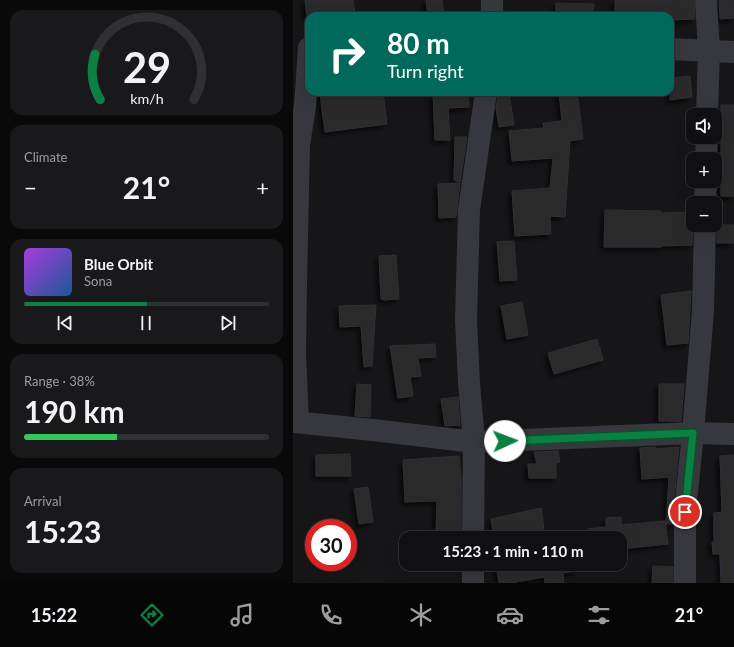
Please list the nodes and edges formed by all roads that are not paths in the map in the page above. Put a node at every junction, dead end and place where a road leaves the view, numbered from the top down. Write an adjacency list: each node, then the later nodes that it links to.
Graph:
1 (492, 0): 3 (street)
2 (706, 0): 7 (street)
3 (492, 12)
4 (293, 48): 5 (street)
5 (305, 48)
6 (674, 49): 7 (street)
7 (709, 50): 8 (street); 11 (street)
8 (734, 52)
9 (306, 96): 13 (street)
10 (485, 96): 16 (street)
11 (707, 108)
12 (705, 232): 14 (street)
13 (295, 422): 16 (street)
14 (693, 433): 15 (street); 16 (street); 20 (street)
15 (734, 434)
16 (474, 442): 17 (street)
17 (473, 531)
18 (473, 571): 19 (street)
19 (473, 583)
20 (685, 583)

